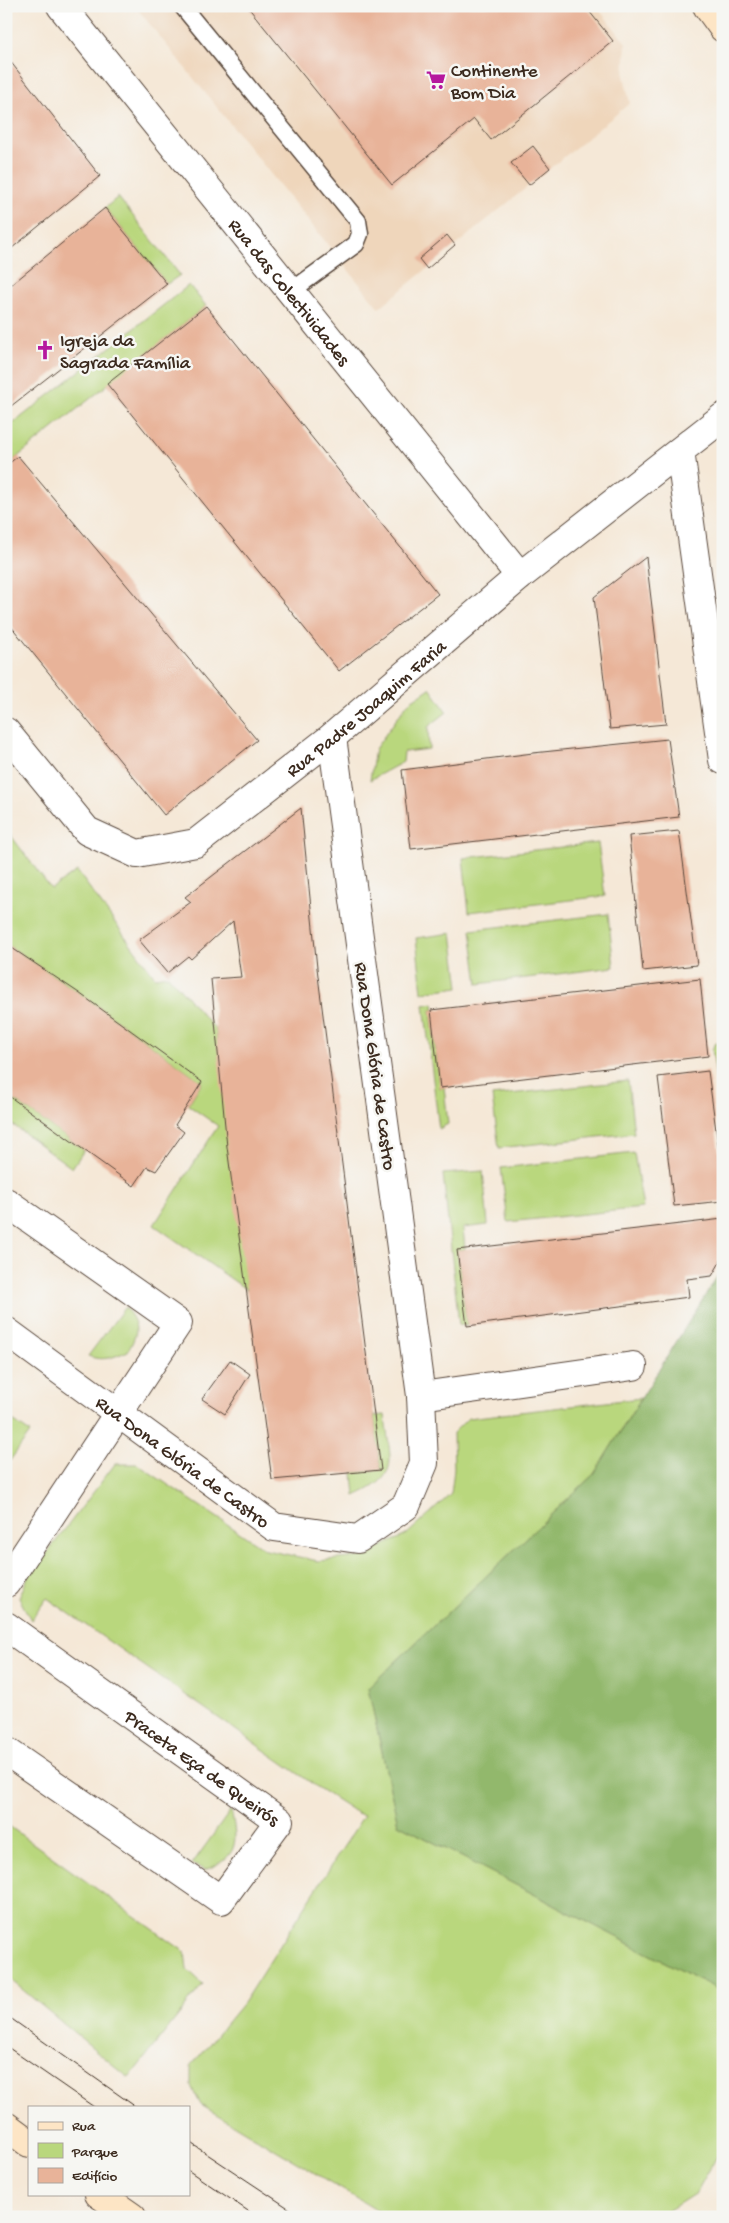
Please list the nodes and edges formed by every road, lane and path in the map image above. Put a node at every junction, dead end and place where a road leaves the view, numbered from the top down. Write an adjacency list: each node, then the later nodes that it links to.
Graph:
1 (60, 6): 5 (street, Rua das Colectividades)
2 (182, 6): 5 (lane)
3 (707, 6): 4 (street)
4 (723, 28)
5 (290, 292): 8 (street, Rua das Colectividades)
6 (723, 417): 7 (street, Rua Padre Joaquim Faria)
7 (680, 451): 8 (street, Rua Padre Joaquim Faria); 11 (street)
8 (520, 576): 10 (street, Rua Padre Joaquim Faria)
9 (6, 732): 10 (street, Rua Padre Joaquim Faria)
10 (332, 737): 15 (street, Rua Dona Glória de Castro)
11 (723, 760)
12 (6, 1202): 16 (street)
13 (6, 1332): 16 (street, Rua Dona Glória de Castro)
14 (633, 1366): 15 (street)
15 (421, 1396): 16 (street, Rua Dona Glória de Castro)
16 (118, 1413): 17 (street)
17 (6, 1583)
18 (6, 1626): 19 (street, Praceta Eça de Queirós)
19 (6, 1751)
20 (6, 2126): 21 (street)
21 (28, 2142)
22 (103, 2196): 23 (street)
23 (132, 2217)

